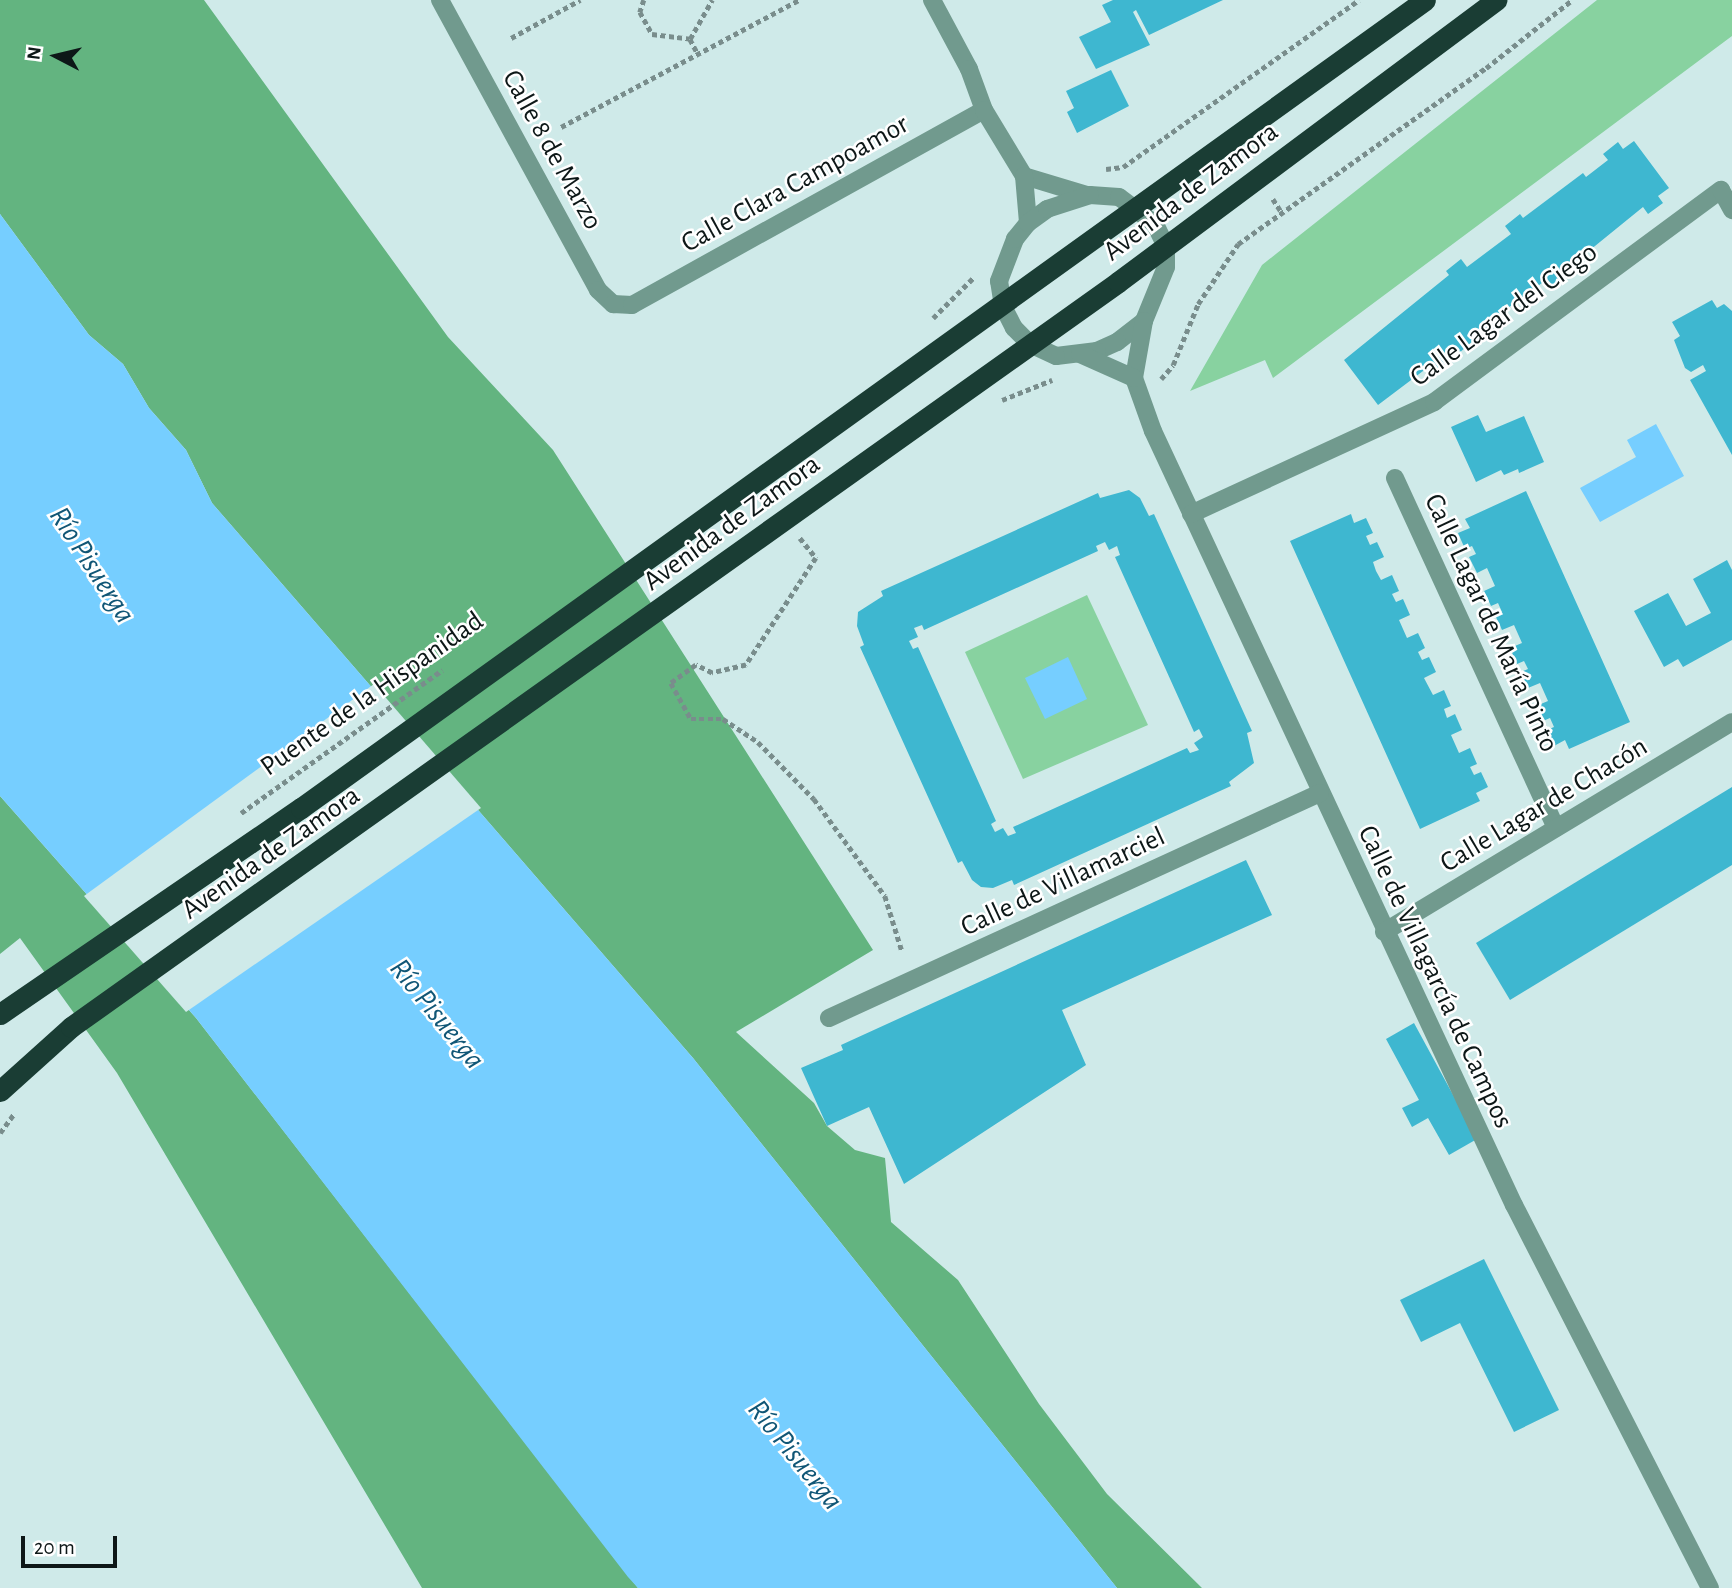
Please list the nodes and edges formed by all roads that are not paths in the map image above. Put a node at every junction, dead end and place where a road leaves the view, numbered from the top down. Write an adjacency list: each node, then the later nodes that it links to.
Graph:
1 (440, 0): 12 (street, Calle 8 de Marzo)
2 (932, 0): 5 (street)
3 (1425, 0): 8 (highway, Avenida de Zamora)
4 (1497, 0): 11 (highway, Avenida de Zamora)
5 (984, 110): 6 (street); 12 (street, Calle Clara Campoamor)
6 (1024, 176): 7 (street); 10 (street)
7 (1090, 195): 8 (street); 10 (street)
8 (1137, 208): 11 (street); 13 (highway, Avenida de Zamora)
9 (1732, 210): 19 (street, Calle Lagar del Ciego)
10 (1028, 223): 13 (street)
11 (1166, 247): 14 (street); 15 (highway, Avenida de Zamora)
12 (632, 305)
13 (1003, 306): 15 (street); 24 (highway, Avenida de Zamora)
14 (1144, 321): 16 (street); 17 (street)
15 (1030, 344): 16 (street); 26 (highway, Avenida de Zamora)
16 (1080, 354): 17 (street)
17 (1135, 378): 19 (street, Calle de Villagarcía de Campos)
18 (1395, 478): 22 (street, Calle Lagar de María Pinto)
19 (1191, 514): 21 (street, Calle de Villagarcía de Campos)
20 (1732, 722): 22 (street, Calle Lagar de Chacón)
21 (1320, 793): 23 (street, Calle de Villagarcía de Campos); 25 (street, Calle de Villamarciel)
22 (1556, 828): 23 (street, Calle Lagar de Chacón)
23 (1384, 932): 27 (street, Calle de Villagarcía de Campos)
24 (0, 1014)
25 (829, 1018)
26 (0, 1091)
27 (1710, 1588)

